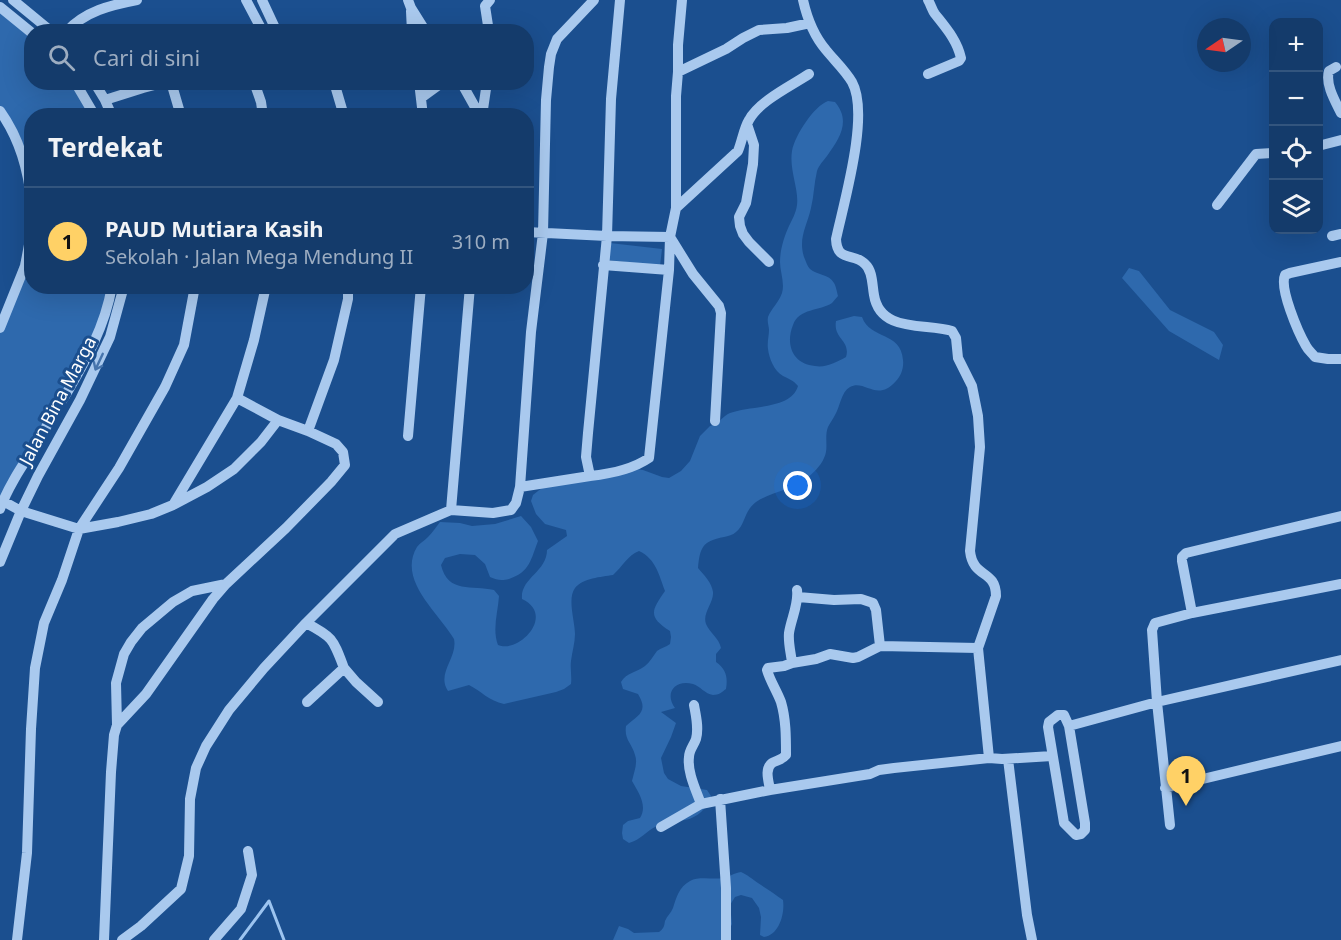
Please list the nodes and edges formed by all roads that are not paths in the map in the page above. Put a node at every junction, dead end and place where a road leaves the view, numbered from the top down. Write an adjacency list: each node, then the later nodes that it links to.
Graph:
1 (13, 0): 14 (street)
2 (137, 0): 15 (street)
3 (246, 0): 16 (street)
4 (262, 0): 17 (street)
5 (490, 0): 20 (street)
6 (594, 0): 56 (street)
7 (620, 0): 57 (street)
8 (682, 0): 23 (street)
9 (803, 0): 13 (street)
10 (928, 0): 25 (street)
11 (409, 4): 18 (street); 19 (street)
12 (0, 7): 21 (street)
13 (810, 23): 23 (street); 92 (street)
14 (42, 24)
15 (75, 24)
16 (259, 24)
17 (273, 24)
18 (411, 24)
19 (421, 24)
20 (488, 24)
21 (24, 26)
22 (1336, 67): 47 (street)
23 (678, 72): 54 (street)
24 (809, 74): 48 (street)
25 (928, 74)
26 (80, 90): 38 (street)
27 (99, 90): 37 (street)
28 (139, 90): 37 (street)
29 (173, 90): 40 (street)
30 (257, 90): 41 (street)
31 (336, 90): 42 (street)
32 (420, 90): 36 (street)
33 (432, 90): 36 (street)
34 (466, 90): 44 (street)
35 (486, 90): 45 (street)
36 (422, 98): 43 (street)
37 (105, 100): 39 (street)
38 (90, 108)
39 (108, 108)
40 (179, 108)
41 (262, 108)
42 (342, 108)
43 (423, 108)
44 (476, 108)
45 (482, 108)
46 (0, 111): 52 (street)
47 (1341, 113)
48 (747, 124): 54 (street); 59 (street)
49 (1341, 140): 50 (street)
50 (1323, 145)
51 (1269, 153): 53 (street)
52 (24, 159)
53 (1217, 205)
54 (676, 208): 58 (street)
55 (534, 232): 56 (street)
56 (543, 233): 57 (street); 79 (street)
57 (607, 236): 58 (street); 61 (street)
58 (669, 237): 63 (street); 75 (street)
59 (769, 262)
60 (1341, 262): 72 (street)
61 (603, 265): 63 (street); 78 (street)
62 (24, 268): 71 (street)
63 (669, 270): 78 (street)
64 (111, 294): 80 (street, Jalan Bina Marga)
65 (122, 294): 83 (street, Jalan Bina Marga, one-way to 83)
66 (194, 294): 85 (street)
67 (264, 294): 73 (street)
68 (348, 294): 76 (street)
69 (420, 294): 77 (street)
70 (469, 294): 82 (street)
71 (0, 328)
72 (1341, 359)
73 (237, 398): 74 (street); 81 (street)
74 (278, 420): 76 (street); 81 (street)
75 (715, 421)
76 (308, 431): 87 (street)
77 (408, 436)
78 (590, 476): 79 (street)
79 (520, 487): 82 (street)
80 (2, 505): 83 (street)
81 (173, 505): 85 (street)
82 (451, 510): 90 (street)
83 (21, 511): 85 (street); 86 (street, Jalan Bina Marga)
84 (1341, 516): 89 (street)
85 (79, 529): 113 (street)
86 (0, 562)
87 (226, 584): 100 (street); 100 (street)
88 (1341, 584): 89 (street)
89 (1192, 613): 98 (street)
90 (306, 623): 95 (street); 115 (street)
91 (880, 646): 92 (street); 94 (street); 94 (street)
92 (978, 648): 104 (street)
93 (1341, 660): 98 (street)
94 (792, 663): 107 (street)
95 (344, 668): 96 (street); 97 (street)
96 (306, 702)
97 (378, 702)
98 (1157, 702): 101 (street); 106 (street)
99 (694, 705): 109 (street)
100 (117, 725): 114 (street)
101 (1069, 726): 103 (street); 103 (street)
102 (1341, 746): 106 (street)
103 (1052, 756): 105 (street)
104 (989, 758): 105 (street); 107 (street)
105 (1008, 759): 118 (street)
106 (1165, 788): 110 (street)
107 (770, 790): 108 (street)
108 (720, 800): 109 (street); 117 (street)
109 (701, 804): 111 (street)
110 (1170, 825)
111 (661, 827)
112 (248, 850): 116 (street)
113 (17, 940)
114 (104, 940)
115 (122, 940)
116 (214, 940)
117 (726, 940)
118 (1032, 940)

